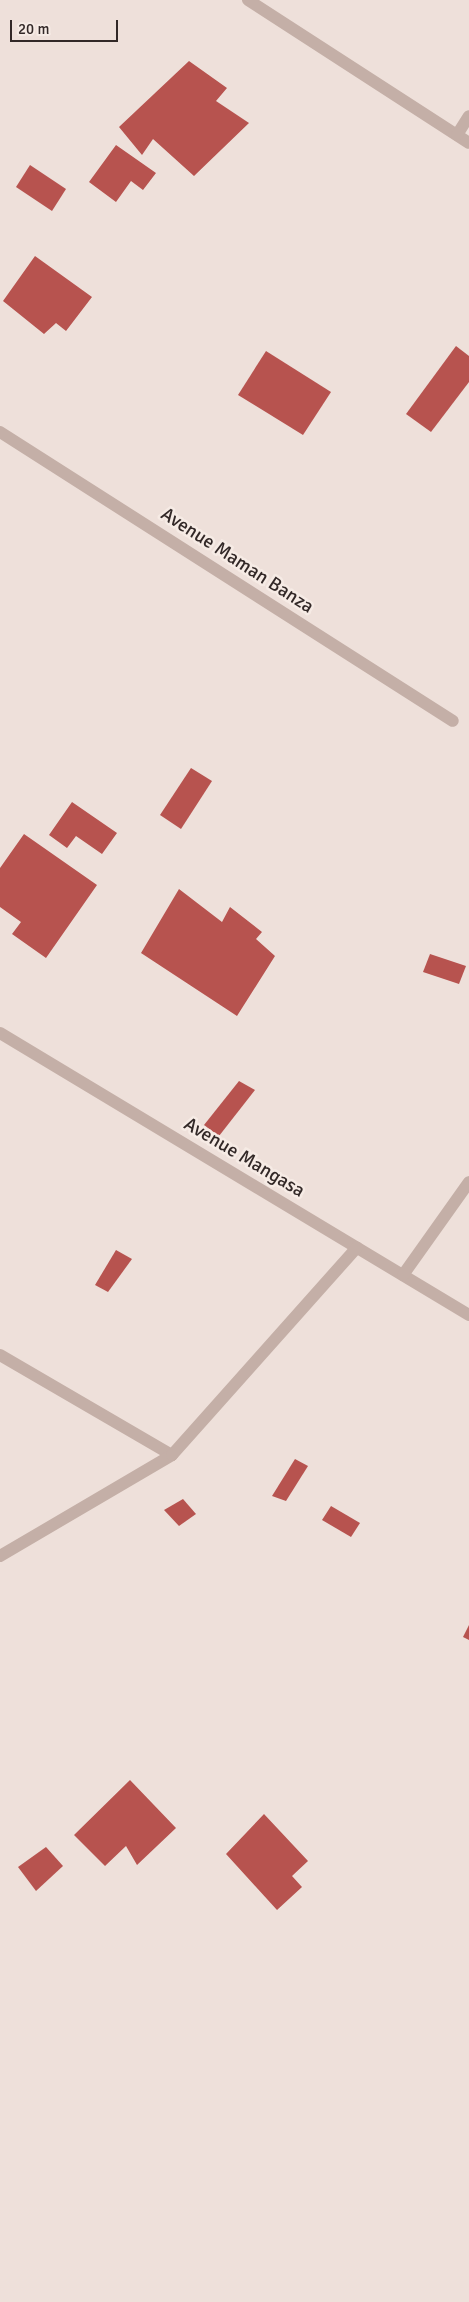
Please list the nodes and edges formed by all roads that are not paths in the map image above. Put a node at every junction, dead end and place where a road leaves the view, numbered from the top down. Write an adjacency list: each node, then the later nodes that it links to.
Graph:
1 (248, 0): 3 (street)
2 (469, 116): 3 (street)
3 (457, 135): 4 (street)
4 (469, 142)
5 (0, 432): 6 (street, Avenue Maman Banza)
6 (453, 721)
7 (0, 1033): 9 (street, Avenue Mangasa)
8 (469, 1182): 10 (street)
9 (356, 1247): 10 (street, Avenue Mangasa); 13 (street)
10 (403, 1275): 11 (street, Avenue Mangasa)
11 (469, 1315)
12 (0, 1355): 13 (street)
13 (172, 1455): 14 (street)
14 (0, 1556)

